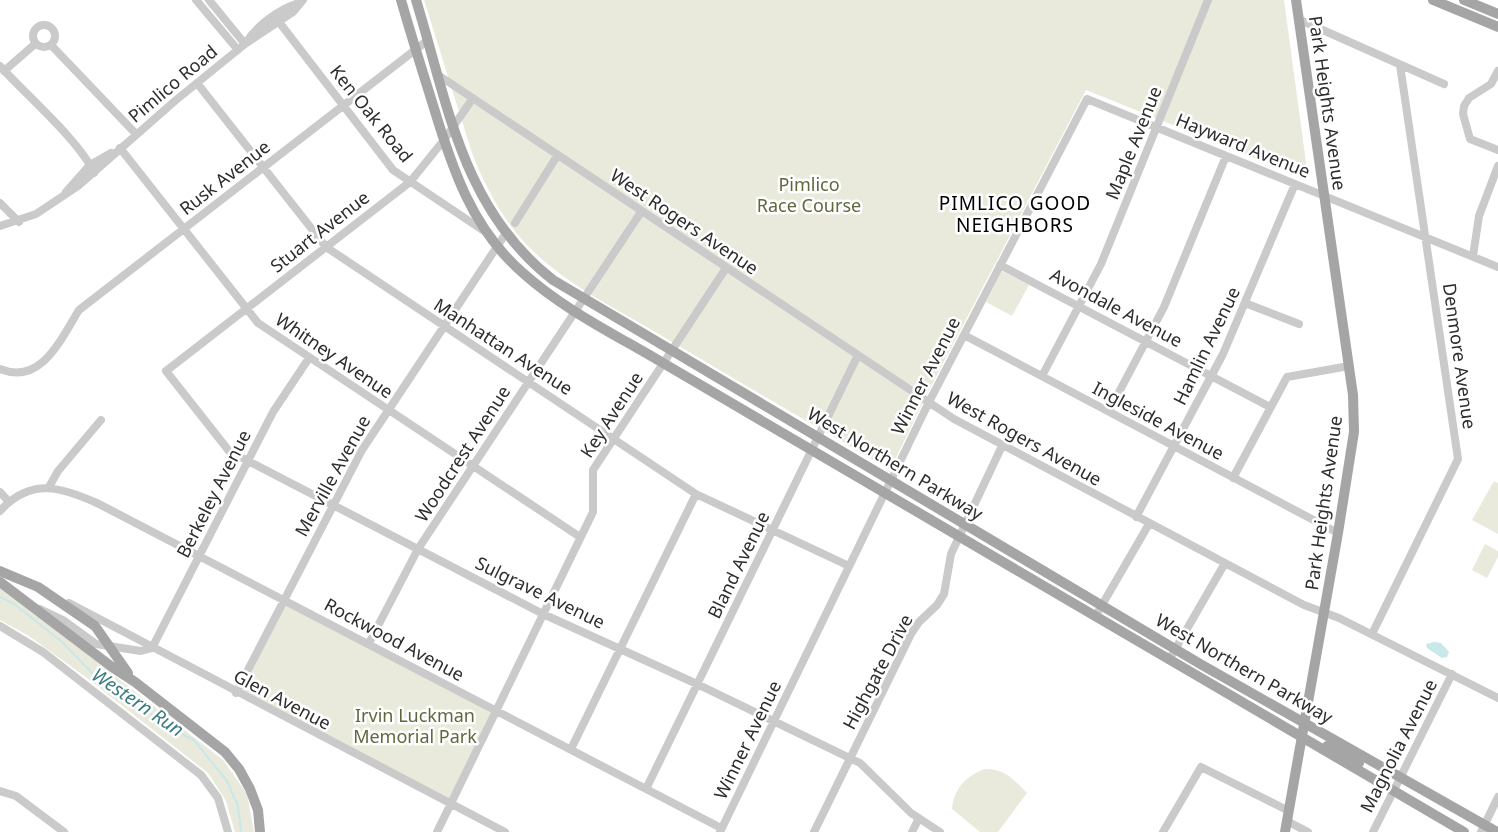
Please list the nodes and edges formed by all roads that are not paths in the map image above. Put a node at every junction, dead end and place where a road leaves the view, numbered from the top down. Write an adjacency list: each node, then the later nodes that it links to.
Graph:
1 (196, 0): 20 (street)
2 (208, 0): 17 (street)
3 (401, 0): 19 (main road, West Northern Parkway)
4 (416, 0): 15 (main road, West Northern Parkway)
5 (1208, 0): 31 (street, Maple Avenue)
6 (1296, 0): 12 (main road, Park Heights Avenue)
7 (1433, 0): 14 (main road)
8 (1464, 0): 10 (main road)
9 (301, 1): 11 (street, Pimlico Road); 13 (street, Pimlico Road)
10 (1498, 14)
11 (270, 19): 13 (street); 17 (street, Pimlico Road)
12 (1298, 19): 21 (street); 45 (main road, Park Heights Avenue)
13 (279, 22): 17 (street, Pimlico Road); 29 (street, Ken Oak Road)
14 (1498, 27)
15 (428, 40): 19 (street, Rusk Avenue); 24 (main road, West Northern Parkway)
16 (35, 44): 18 (street); 18 (street); 22 (street)
17 (245, 44): 20 (street, Pimlico Road)
18 (51, 45): 32 (street)
19 (416, 49): 29 (street, Rusk Avenue); 33 (main road, West Northern Parkway)
20 (238, 50): 25 (street, Pimlico Road)
21 (1400, 65): 26 (street); 54 (street, Denmore Avenue)
22 (2, 69): 38 (street)
23 (1498, 71): 35 (street)
24 (438, 75): 27 (street, West Rogers Avenue); 30 (main road, West Northern Parkway)
25 (197, 83): 32 (street, Pimlico Road); 40 (street, Manhattan Avenue)
26 (1444, 84)
27 (472, 98): 30 (street, Stuart Avenue); 36 (street, West Rogers Avenue)
28 (1087, 99): 31 (street, Hayward Avenue); 58 (street, Winner Avenue)
29 (343, 106): 40 (street, Rusk Avenue); 42 (street, Ken Oak Road)
30 (454, 125): 33 (street, Stuart Avenue); 53 (main road, West Northern Parkway)
31 (1156, 127): 37 (street, Hayward Avenue); 63 (street, Maple Avenue)
32 (136, 134): 34 (street, Pimlico Road)
33 (444, 140): 42 (street, Stuart Avenue); 52 (main road, West Northern Parkway)
34 (120, 148): 38 (street, Pimlico Road); 41 (street, Pimlico Road); 51 (street, Whitney Avenue)
35 (1498, 150)
36 (557, 156): 47 (street, West Rogers Avenue); 49 (street)
37 (1226, 156): 43 (street, Hayward Avenue); 69 (street)
38 (90, 165): 41 (street); 44 (street, Pimlico Road)
39 (1498, 166): 57 (street)
40 (263, 168): 51 (street, Rusk Avenue); 56 (street, Manhattan Avenue)
41 (94, 173): 44 (street, Pimlico Road)
42 (410, 182): 52 (street, Ken Oak Road); 56 (street, Stuart Avenue)
43 (1295, 184): 45 (street, Hayward Avenue); 62 (street, Hamlin Avenue)
44 (65, 194): 48 (street, Pimlico Road)
45 (1324, 196): 54 (street, Hayward Avenue); 74 (main road, Park Heights Avenue)
46 (0, 203): 48 (street)
47 (642, 212): 60 (street, West Rogers Avenue); 61 (street, Woodcrest Avenue)
48 (19, 222): 50 (street, Pimlico Road)
49 (515, 223)
50 (0, 226)
51 (184, 229): 64 (street, Whitney Avenue); 75 (street, Rusk Avenue)
52 (487, 233): 55 (main road, West Northern Parkway)
53 (506, 233): 55 (street, Merville Avenue); 61 (main road, West Northern Parkway)
54 (1426, 237): 57 (street, Hayward Avenue); 122 (street, Denmore Avenue)
55 (497, 246): 65 (main road, West Northern Parkway); 67 (street, Merville Avenue)
56 (326, 247): 64 (street, Stuart Avenue); 67 (street, Manhattan Avenue)
57 (1473, 256): 59 (street, Hayward Avenue)
58 (1000, 265): 63 (street, Avondale Avenue); 68 (street, Winner Avenue)
59 (1498, 267)
60 (726, 268): 70 (street, Key Avenue); 71 (street, West Rogers Avenue)
61 (584, 300): 65 (street, Woodcrest Avenue); 70 (main road, West Northern Parkway)
62 (1246, 303): 66 (street); 78 (street, Hamlin Avenue)
63 (1079, 306): 69 (street, Avondale Avenue); 77 (street, Maple Avenue)
64 (245, 310): 72 (street, Whitney Avenue); 76 (street, Stuart Avenue)
65 (577, 311): 73 (main road, West Northern Parkway); 79 (street, Woodcrest Avenue)
66 (1299, 324)
67 (444, 326): 79 (street, Manhattan Avenue); 82 (street, Merville Avenue)
68 (964, 335): 77 (street, Ingleside Avenue); 80 (street, Winner Avenue)
69 (1145, 341): 78 (street, Avondale Avenue); 83 (street)
70 (671, 351): 73 (street, Key Avenue); 85 (main road, West Northern Parkway)
71 (858, 355): 80 (street, West Rogers Avenue); 85 (street, Bland Avenue)
72 (309, 358): 82 (street, Whitney Avenue); 90 (street, Berkeley Avenue)
73 (663, 363): 86 (street, Key Avenue); 89 (main road, West Northern Parkway)
74 (1349, 366): 81 (street); 105 (main road, Park Heights Avenue)
75 (0, 369)
76 (166, 371): 90 (street, Sulgrave Avenue)
77 (1042, 376): 83 (street, Ingleside Avenue)
78 (1211, 376): 81 (street, Avondale Avenue); 88 (street, Hamlin Avenue)
79 (528, 382): 86 (street, Manhattan Avenue); 91 (street, Woodcrest Avenue)
80 (929, 402): 87 (street, West Rogers Avenue); 93 (street, Winner Avenue)
81 (1270, 407): 92 (street)
82 (388, 410): 91 (street, Whitney Avenue); 99 (street, Merville Avenue)
83 (1108, 412): 88 (street, Ingleside Avenue)
84 (101, 420): 94 (street)
85 (818, 437): 89 (street, Bland Avenue); 93 (main road, West Northern Parkway)
86 (614, 438): 97 (street, Manhattan Avenue); 107 (street, Key Avenue)
87 (1002, 446): 101 (street, West Rogers Avenue); 102 (street, Highgate Drive)
88 (1174, 447): 92 (street, Ingleside Avenue); 101 (street, Hamlin Avenue)
89 (812, 450): 96 (main road, West Northern Parkway); 104 (street, Bland Avenue)
90 (248, 461): 99 (street, Sulgrave Avenue); 109 (street, Berkeley Avenue)
91 (473, 467): 107 (street, Whitney Avenue); 108 (street, Woodcrest Avenue)
92 (1233, 478): 105 (street, Ingleside Avenue)
93 (891, 480): 96 (street, Winner Avenue); 102 (main road, West Northern Parkway)
94 (50, 487): 98 (street); 109 (street, Rockwood Avenue)
95 (0, 492): 98 (street)
96 (885, 493): 106 (main road, West Northern Parkway); 111 (street, Winner Avenue)
97 (696, 494): 104 (street, Manhattan Avenue); 126 (street)
98 (9, 502): 100 (street)
99 (332, 505): 108 (street, Sulgrave Avenue); 115 (street, Merville Avenue)
100 (0, 511)
101 (1136, 517): 103 (street, West Rogers Avenue)
102 (964, 524): 106 (street, Highgate Drive); 117 (main road, West Northern Parkway)
103 (1149, 524): 110 (street, West Rogers Avenue); 117 (street)
104 (773, 529): 111 (street, Manhattan Avenue); 131 (street, Bland Avenue)
105 (1338, 533): 118 (main road, Park Heights Avenue)
106 (958, 536): 120 (main road, West Northern Parkway); 139 (street, Highgate Drive)
107 (580, 537): 119 (street, Key Avenue)
108 (418, 549): 119 (street, Sulgrave Avenue); 123 (street, Woodcrest Avenue)
109 (199, 556): 115 (street, Rockwood Avenue); 125 (street, Berkeley Avenue)
110 (1225, 563): 118 (street, West Rogers Avenue); 127 (street)
111 (849, 566): 135 (street, Winner Avenue)
112 (0, 571): 114 (main road)
113 (0, 582): 116 (main road)
114 (38, 587): 124 (main road); 125 (street, Glen Avenue)
115 (284, 599): 123 (street, Rockwood Avenue); 132 (street, Merville Avenue)
116 (34, 606): 124 (street); 130 (main road)
117 (1102, 606): 120 (street); 127 (main road, West Northern Parkway)
118 (1325, 613): 122 (street, West Rogers Avenue); 136 (main road, Park Heights Avenue)
119 (543, 614): 126 (street, Sulgrave Avenue); 134 (street, Key Avenue)
120 (1095, 617): 128 (main road, West Northern Parkway)
121 (0, 626): 152 (street)
122 (1372, 634): 129 (street, West Rogers Avenue)
123 (369, 643): 134 (street, Rockwood Avenue)
124 (111, 648): 125 (street); 130 (main road)
125 (152, 648): 132 (street, Glen Avenue)
126 (620, 649): 131 (street, Sulgrave Avenue); 138 (street)
127 (1176, 649): 128 (street); 136 (main road, West Northern Parkway)
128 (1169, 660): 137 (main road, West Northern Parkway)
129 (1452, 674): 133 (street, West Rogers Avenue); 141 (street, Magnolia Avenue)
130 (136, 682): 153 (main road)
131 (697, 684): 135 (street, Sulgrave Avenue); 142 (street, Bland Avenue)
132 (236, 693): 146 (street, Glen Avenue)
133 (1498, 698)
134 (497, 710): 138 (street, Rockwood Avenue); 146 (street, Key Avenue)
135 (774, 721): 139 (street, Sulgrave Avenue); 150 (street, Winner Avenue)
136 (1305, 724): 137 (main road, Park Heights Avenue); 140 (main road, West Northern Parkway)
137 (1302, 739): 140 (main road); 144 (main road, West Northern Parkway); 147 (main road, Park Heights Avenue)
138 (571, 749): 142 (street, Rockwood Avenue)
139 (850, 759): 148 (street, Sulgrave Avenue); 156 (street, Highgate Drive)
140 (1381, 768): 141 (main road, West Northern Parkway)
141 (1400, 778): 144 (street, Magnolia Avenue); 149 (main road, West Northern Parkway)
142 (646, 789): 150 (street, Rockwood Avenue)
143 (0, 791): 151 (street)
144 (1393, 792): 162 (street, Magnolia Avenue); 163 (main road, West Northern Parkway)
145 (1498, 797): 149 (street)
146 (451, 804): 154 (street, Key Avenue); 155 (street, Glen Avenue)
147 (1288, 816): 159 (street); 160 (main road, Park Heights Avenue); 161 (street)
148 (919, 818): 157 (street); 158 (street, Sulgrave Avenue)
149 (1482, 828): 164 (main road, West Northern Parkway)
150 (721, 830)
151 (64, 832)
152 (228, 832)
153 (260, 832)
154 (437, 832)
155 (504, 832)
156 (814, 832)
157 (912, 832)
158 (940, 832)
159 (1163, 832)
160 (1285, 832)
161 (1308, 832)
162 (1373, 832)
163 (1464, 832)
164 (1497, 832)

